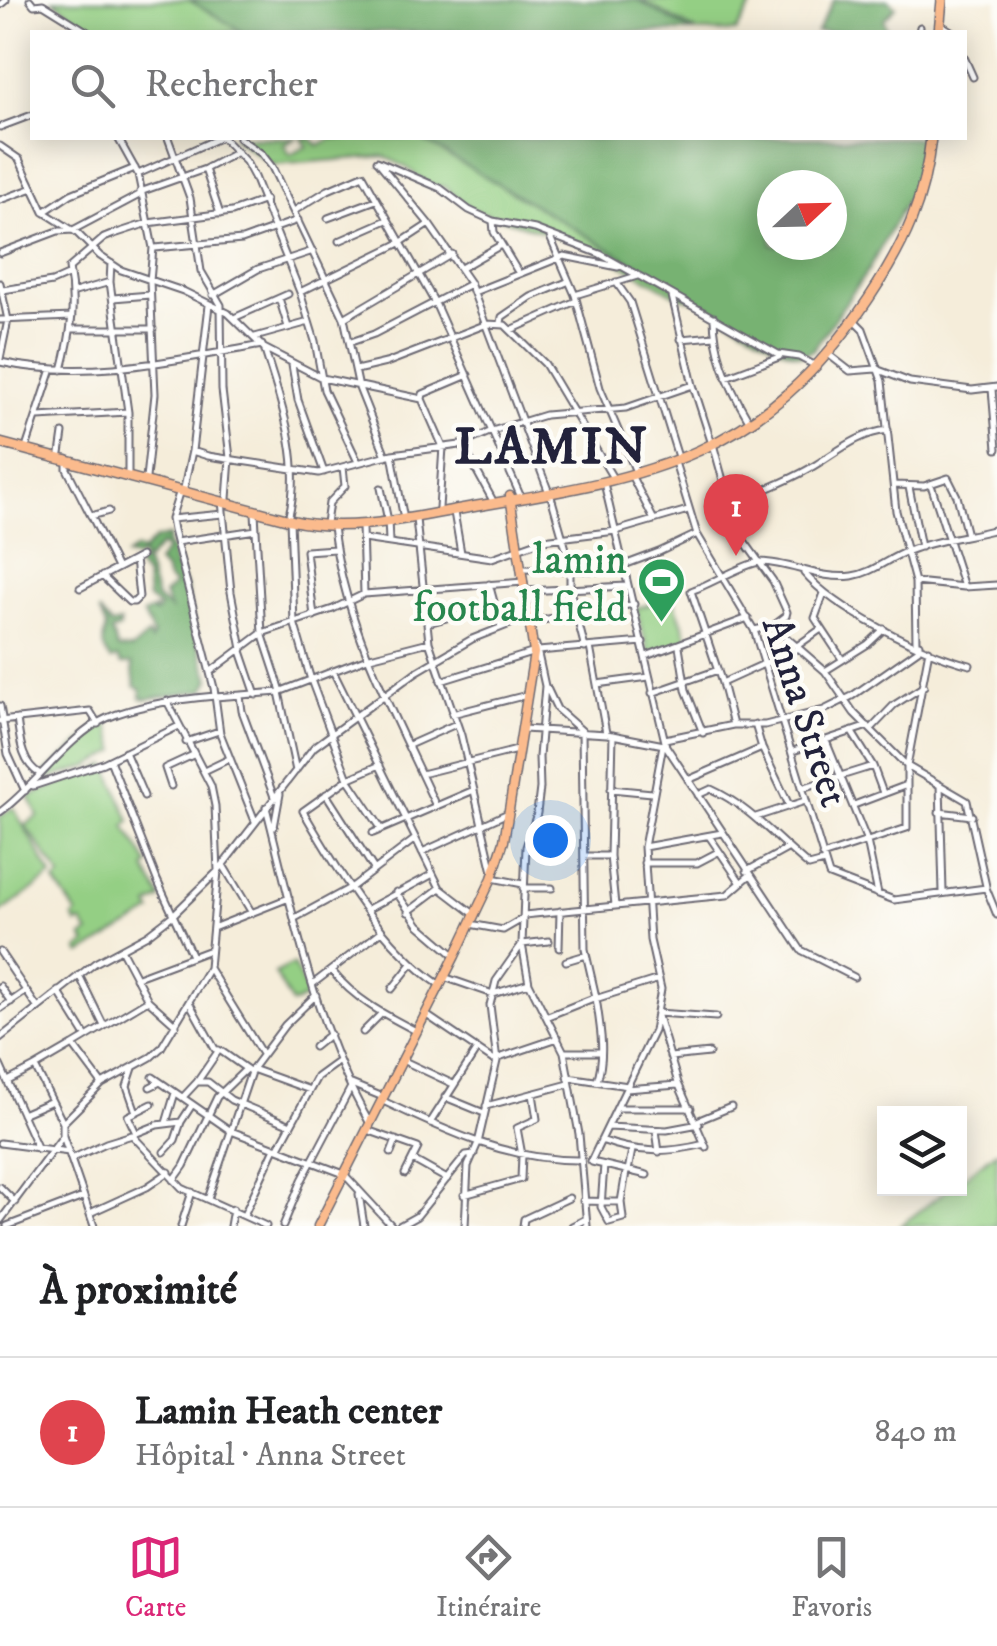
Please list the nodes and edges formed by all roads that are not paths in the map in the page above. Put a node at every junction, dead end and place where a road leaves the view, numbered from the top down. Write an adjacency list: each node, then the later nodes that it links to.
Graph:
1 (6, 0): 4 (street)
2 (30, 0): 5 (street)
3 (944, 0): 6 (highway)
4 (0, 5)
5 (83, 30)
6 (944, 30)
7 (967, 64): 8 (street)
8 (973, 77)
9 (30, 116): 10 (street)
10 (0, 128)
11 (119, 140): 22 (street)
12 (169, 140): 19 (street)
13 (216, 140): 19 (street)
14 (223, 140): 18 (street)
15 (242, 140): 29 (street)
16 (929, 140): 20 (highway)
17 (0, 146): 24 (street)
18 (238, 152): 21 (street); 27 (street)
19 (176, 156): 22 (street); 23 (street)
20 (926, 164): 85 (highway); 107 (highway)
21 (204, 170): 23 (street); 31 (street)
22 (136, 171): 25 (street); 30 (street)
23 (184, 176): 25 (street); 32 (street)
24 (33, 188): 26 (street); 30 (street)
25 (140, 193): 37 (street); 40 (street)
26 (0, 200)
27 (265, 200): 31 (street); 39 (street)
28 (376, 200): 29 (street); 33 (street); 35 (street)
29 (294, 211): 34 (street)
30 (44, 212): 40 (street)
31 (220, 214): 32 (street)
32 (194, 218): 37 (street); 46 (street)
33 (328, 218)
34 (298, 220): 39 (street); 48 (street)
35 (387, 220): 42 (street); 43 (street)
36 (493, 220): 38 (street); 41 (street); 44 (street)
37 (148, 223): 45 (street); 47 (street)
38 (429, 224): 43 (street); 50 (street)
39 (277, 228): 46 (street); 51 (street)
40 (73, 230): 45 (street); 49 (street)
41 (550, 237): 52 (street); 55 (street)
42 (339, 241)
43 (400, 242): 58 (street); 60 (street)
44 (501, 245): 54 (street); 56 (street)
45 (93, 247): 53 (street); 57 (street)
46 (197, 247): 47 (street); 73 (street)
47 (154, 248): 61 (street)
48 (313, 252): 51 (street); 60 (street)
49 (0, 254)
50 (452, 254): 54 (street); 58 (street)
51 (288, 258): 68 (street); 73 (street)
52 (556, 258): 55 (street); 56 (street); 63 (street)
53 (111, 264): 61 (street); 62 (street)
54 (462, 268): 65 (street)
55 (630, 271): 59 (street)
56 (518, 272): 69 (street)
57 (70, 274): 66 (street); 67 (street)
58 (420, 274): 77 (street); 82 (street)
59 (637, 276): 64 (street); 71 (street)
60 (325, 279): 68 (street); 82 (street)
61 (150, 281): 72 (street); 78 (street)
62 (110, 282): 67 (street); 74 (street)
63 (567, 282): 76 (street); 88 (street)
64 (616, 282): 76 (street); 119 (street, Anna Street)
65 (470, 283): 69 (street); 77 (street)
66 (1, 287): 84 (street)
67 (74, 292): 80 (street)
68 (300, 292): 86 (street)
69 (474, 292): 87 (street)
70 (288, 294): 75 (street)
71 (671, 294): 83 (street); 97 (street)
72 (150, 295): 74 (street); 92 (street)
73 (213, 295): 79 (street)
74 (113, 298): 91 (street)
75 (279, 298): 81 (street); 89 (street)
76 (575, 298): 93 (street); 121 (street)
77 (435, 303): 96 (street); 98 (street)
78 (209, 304): 79 (street); 103 (street)
79 (220, 309): 81 (street); 100 (street)
80 (72, 317): 84 (street); 90 (street)
81 (236, 317): 95 (street)
82 (344, 318): 98 (street)
83 (714, 318): 94 (street); 102 (street)
84 (4, 320): 104 (street)
85 (854, 320): 101 (highway); 112 (street)
86 (310, 322): 89 (street); 115 (street)
87 (487, 324): 88 (street); 96 (street); 126 (street)
88 (501, 324): 93 (street)
89 (288, 327): 95 (street)
90 (71, 329): 91 (street); 110 (street)
91 (117, 329): 92 (street); 108 (street)
92 (154, 329): 105 (street)
93 (511, 330): 123 (street)
94 (716, 336): 97 (street); 114 (street)
95 (254, 337): 99 (street)
96 (450, 338): 111 (street); 113 (street)
97 (681, 339): 116 (street)
98 (351, 342): 111 (street)
99 (263, 347): 100 (street); 106 (street); 145 (street)
100 (222, 352): 103 (street); 141 (street)
101 (828, 354): 107 (highway); 112 (street)
102 (786, 355): 107 (street); 114 (street)
103 (202, 357): 105 (street); 138 (street)
104 (0, 360): 109 (street)
105 (154, 364): 108 (street); 149 (street)
106 (292, 365): 115 (street); 146 (street)
107 (815, 366): 125 (highway); 132 (highway)
108 (124, 368): 110 (street); 122 (street)
109 (52, 370): 110 (street); 124 (street)
110 (62, 370)
111 (356, 370): 117 (street)
112 (876, 370): 118 (street); 127 (street)
113 (468, 375): 120 (street); 128 (street)
114 (726, 377): 125 (street)
115 (322, 378): 117 (street); 143 (street)
116 (693, 385): 119 (street); 132 (street)
117 (359, 388): 120 (street); 139 (street)
118 (994, 388): 136 (street)
119 (658, 396): 121 (street); 142 (street, Anna Street)
120 (422, 399): 135 (street)
121 (608, 410): 123 (street); 131 (street)
122 (128, 412): 124 (street); 147 (street)
123 (576, 414): 126 (street); 150 (street)
124 (38, 417): 134 (street)
125 (748, 419): 132 (highway)
126 (523, 420): 128 (street); 156 (street)
127 (889, 430): 152 (street); 160 (street)
128 (492, 431): 133 (street); 157 (street)
129 (63, 432): 140 (street)
130 (0, 440): 134 (highway); 140 (highway)
131 (624, 442): 137 (street); 148 (street)
132 (712, 443): 142 (highway); 160 (street)
133 (462, 444): 135 (street); 158 (street)
134 (27, 445): 140 (highway)
135 (443, 447): 139 (street); 161 (street)
136 (997, 449)
137 (614, 450)
138 (192, 451): 141 (street); 155 (street)
139 (389, 455): 143 (street); 166 (street)
140 (65, 457): 147 (highway); 155 (highway); 167 (street)
141 (230, 458): 145 (street); 159 (street)
142 (676, 459): 148 (highway); 163 (street, Anna Street)
143 (358, 462): 144 (street)
144 (343, 467): 146 (street); 173 (street)
145 (292, 470): 146 (street); 169 (street)
146 (324, 472)
147 (128, 473): 149 (highway)
148 (634, 474): 150 (highway); 172 (street)
149 (146, 478): 155 (highway)
150 (607, 481): 156 (highway); 177 (street)
151 (931, 484): 153 (street); 180 (street); 181 (street)
152 (894, 485): 153 (street); 191 (street)
153 (908, 486): 187 (street)
154 (382, 488): 170 (street)
155 (182, 489): 159 (highway); 171 (street)
156 (549, 492): 157 (highway); 182 (street)
157 (513, 497): 158 (highway); 162 (highway); 188 (main road)
158 (492, 500): 161 (highway)
159 (220, 501): 165 (highway); 169 (highway); 171 (street); 178 (street)
160 (729, 501): 194 (street)
161 (440, 508): 166 (highway)
162 (454, 510): 168 (highway); 193 (street)
163 (688, 510): 172 (street); 179 (street, Anna Street)
164 (109, 511): 167 (street)
165 (255, 511): 169 (highway); 176 (street)
166 (403, 514): 170 (highway)
167 (91, 516): 196 (street)
168 (416, 516): 170 (highway); 186 (street)
169 (289, 518): 173 (highway); 192 (street)
170 (387, 518): 173 (highway); 174 (highway); 184 (street)
171 (171, 519): 185 (street)
172 (654, 520): 177 (street)
173 (330, 524): 174 (highway); 189 (street)
174 (362, 524): 183 (street)
175 (997, 529): 180 (street)
176 (256, 530): 178 (street); 227 (street)
177 (616, 530): 182 (street); 195 (street)
178 (224, 534): 185 (street); 235 (street)
179 (697, 534): 195 (street); 201 (street, Anna Street)
180 (967, 535): 181 (street)
181 (947, 537): 187 (street); 208 (street)
182 (564, 538): 188 (street); 198 (street)
183 (363, 539): 184 (street); 212 (street)
184 (389, 541): 186 (street)
185 (176, 542): 246 (street)
186 (417, 546): 193 (street); 207 (street)
187 (921, 546): 191 (street)
188 (519, 548): 193 (street); 197 (main road)
189 (336, 549): 190 (street); 213 (street)
190 (306, 551): 192 (street); 217 (street)
191 (908, 551): 199 (street); 202 (street)
192 (290, 552): 220 (street)
193 (461, 553)
194 (757, 562): 199 (street); 201 (street); 222 (street)
195 (624, 565): 198 (street); 205 (street)
196 (118, 568): 200 (street); 200 (street)
197 (522, 569): 198 (street); 204 (main road)
198 (571, 571): 210 (street)
199 (803, 571): 211 (street)
200 (102, 576): 209 (street)
201 (724, 578): 219 (street, Anna Street); 228 (street)
202 (915, 582): 208 (street); 231 (street)
203 (489, 584): 204 (street); 207 (street); 215 (street)
204 (525, 586): 210 (street); 218 (main road)
205 (628, 586): 210 (street); 214 (street)
206 (997, 586): 208 (street)
207 (422, 587): 212 (street); 221 (street)
208 (964, 587)
209 (80, 588)
210 (570, 590): 216 (street)
211 (824, 593): 224 (street); 225 (street)
212 (364, 594): 213 (street)
213 (349, 602): 217 (street); 239 (street)
214 (634, 604): 216 (street); 230 (street)
215 (494, 605): 221 (street); 223 (street)
216 (576, 614): 218 (street); 234 (street)
217 (314, 616): 220 (street)
218 (531, 618): 223 (street); 237 (main road)
219 (748, 618): 226 (street, Anna Street); 228 (street)
220 (294, 622): 227 (street); 249 (street)
221 (428, 623): 229 (street)
222 (773, 626): 226 (street); 233 (street)
223 (502, 627): 241 (street)
224 (821, 629): 233 (street); 240 (street)
225 (884, 629): 231 (street); 240 (street)
226 (754, 630): 242 (street, Anna Street)
227 (262, 633): 235 (street); 256 (street)
228 (706, 636): 232 (street); 244 (street)
229 (429, 642): 239 (street); 241 (street)
230 (643, 642): 234 (street); 238 (street)
231 (918, 643): 236 (street); 263 (street)
232 (679, 646): 238 (street); 251 (street)
233 (798, 647): 242 (street); 245 (street)
234 (588, 648): 237 (street); 253 (street)
235 (242, 650): 246 (street); 259 (street)
236 (929, 650): 243 (street); 255 (street)
237 (536, 652): 250 (street); 254 (street); 258 (main road)
238 (646, 656): 248 (street)
239 (370, 657): 247 (street); 260 (street)
240 (842, 659): 245 (street)
241 (435, 662): 250 (street); 260 (street)
242 (765, 662): 252 (street); 269 (street, Anna Street)
243 (970, 665)
244 (718, 670): 251 (street); 252 (street)
245 (826, 670): 263 (street)
246 (210, 672): 261 (street)
247 (333, 672): 249 (street); 267 (street)
248 (649, 677): 253 (street); 257 (street)
249 (311, 680): 256 (street); 284 (street)
250 (441, 680): 266 (street)
251 (686, 680): 257 (street); 281 (street)
252 (722, 683): 274 (street)
253 (597, 684): 283 (street)
254 (545, 686): 276 (street); 280 (street)
255 (924, 686): 277 (street); 301 (street)
256 (280, 692): 259 (street); 303 (street)
257 (652, 692): 287 (street)
258 (529, 694): 266 (street); 278 (main road)
259 (256, 695): 262 (street)
260 (384, 695): 267 (street); 288 (street)
261 (216, 696): 262 (street); 264 (street); 279 (street)
262 (240, 696): 324 (street)
263 (846, 700): 269 (street); 277 (street)
264 (166, 701): 271 (street); 275 (street)
265 (0, 706): 270 (street)
266 (452, 714): 272 (street)
267 (356, 716): 284 (street); 299 (street)
268 (17, 719): 270 (street); 271 (street); 305 (street)
269 (783, 720): 273 (street); 291 (street, Anna Street)
270 (2, 721): 293 (street)
271 (98, 724): 305 (street)
272 (456, 724): 288 (street); 298 (street)
273 (755, 724): 274 (street); 289 (street)
274 (733, 725): 281 (street)
275 (178, 726): 286 (street); 292 (street)
276 (543, 728): 278 (street); 280 (street); 359 (street)
277 (870, 728): 282 (street); 301 (street)
278 (524, 729): 290 (main road)
279 (219, 730): 286 (street); 296 (street)
280 (582, 731): 283 (street); 349 (street)
281 (703, 733): 287 (street)
282 (853, 734): 285 (street); 300 (street)
283 (610, 735): 287 (street); 316 (street)
284 (331, 738): 303 (street); 307 (street)
285 (826, 741): 291 (street); 306 (street)
286 (186, 742): 294 (street)
287 (665, 744): 309 (street); 319 (street)
288 (409, 745): 304 (street)
289 (762, 748): 309 (street); 328 (street)
290 (520, 749): 298 (street); 331 (main road)
291 (793, 751): 315 (street, Anna Street)
292 (125, 752): 297 (street); 308 (street)
293 (8, 754): 295 (street); 314 (street)
294 (192, 755): 302 (street); 312 (street)
295 (0, 757)
296 (228, 759): 302 (street); 336 (street)
297 (110, 760): 313 (street); 314 (street)
298 (467, 762): 304 (street); 317 (street)
299 (380, 765): 307 (street); 333 (street)
300 (873, 766): 306 (street); 320 (street)
301 (908, 766): 310 (street); 311 (street)
302 (204, 771): 353 (street)
303 (296, 771): 318 (street)
304 (422, 774): 326 (street)
305 (41, 775): 314 (street)
306 (841, 775): 315 (street); 327 (street)
307 (348, 779): 321 (street); 338 (street)
308 (138, 780): 313 (street); 323 (street)
309 (688, 780): 322 (street)
310 (907, 785): 320 (street); 344 (street)
311 (940, 785): 332 (street); 334 (street)
312 (171, 786)
313 (121, 787): 376 (street)
314 (28, 788): 330 (street)
315 (802, 788): 325 (street, Anna Street)
316 (610, 789): 319 (street); 350 (street)
317 (474, 790): 326 (street); 337 (street)
318 (281, 791): 324 (street); 339 (street)
319 (652, 793): 345 (street)
320 (882, 793): 327 (street)
321 (326, 794): 354 (street); 360 (street)
322 (698, 795): 335 (street); 341 (street)
323 (144, 796)
324 (274, 799): 329 (street)
325 (806, 800): 328 (street); 351 (street, Anna Street)
326 (435, 804): 333 (street)
327 (854, 804): 344 (street)
328 (789, 805): 335 (street)
329 (266, 807): 336 (street); 339 (street)
330 (0, 812)
331 (510, 812): 337 (street); 357 (main road)
332 (939, 812): 334 (street); 365 (street)
333 (404, 816): 338 (street); 343 (street)
334 (972, 816): 363 (street)
335 (755, 817): 346 (street)
336 (254, 821): 353 (street)
337 (484, 824): 347 (street); 357 (street)
338 (381, 828): 340 (street)
339 (273, 833): 367 (street)
340 (372, 833)
341 (722, 833): 342 (street); 355 (street)
342 (709, 836): 345 (street); 348 (street)
343 (416, 839): 347 (street); 354 (street)
344 (868, 842): 351 (street); 366 (street)
345 (644, 848): 352 (street)
346 (787, 849): 351 (street); 355 (street)
347 (422, 852): 356 (street)
348 (718, 852): 352 (street); 358 (street)
349 (584, 856): 350 (street); 371 (street)
350 (610, 856): 369 (street)
351 (823, 859): 366 (street, Anna Street)
352 (644, 863): 368 (street)
353 (220, 868): 374 (street); 376 (street); 381 (street)
354 (374, 869): 360 (street)
355 (749, 873): 358 (street); 398 (street)
356 (433, 874): 361 (street); 364 (street)
357 (493, 876): 359 (street); 375 (main road)
358 (741, 883): 368 (street)
359 (524, 886): 362 (street); 378 (street)
360 (352, 887): 370 (street); 379 (street)
361 (440, 888): 372 (street); 375 (street)
362 (552, 888)
363 (986, 888): 365 (street); 377 (street)
364 (396, 892): 370 (street); 372 (street)
365 (943, 893): 366 (street)
366 (878, 894)
367 (290, 897): 374 (street); 379 (street)
368 (647, 904): 369 (street); 399 (street)
369 (615, 905): 371 (street)
370 (368, 909): 382 (street)
371 (584, 909): 373 (street); 391 (street)
372 (408, 912): 390 (street)
373 (560, 912): 378 (street); 385 (street)
374 (252, 913): 381 (street)
375 (474, 914): 380 (main road)
376 (173, 915): 386 (street); 389 (street)
377 (997, 915)
378 (523, 917): 380 (street); 384 (street)
379 (295, 918): 401 (street)
380 (470, 924): 390 (main road)
381 (213, 928): 387 (street)
382 (382, 931): 393 (street); 395 (street)
383 (549, 941): 384 (street)
384 (522, 944): 402 (street); 407 (street)
385 (559, 948)
386 (121, 949): 396 (street); 397 (street)
387 (210, 950): 389 (street); 394 (street)
388 (0, 953): 405 (street)
389 (192, 956): 397 (street)
390 (455, 956): 400 (main road)
391 (586, 956): 392 (street); 409 (street)
392 (566, 960)
393 (410, 965): 400 (street); 404 (street)
394 (209, 968): 412 (street); 435 (street)
395 (332, 972): 401 (street); 415 (street)
396 (79, 975): 406 (street); 422 (street)
397 (135, 978): 410 (street)
398 (854, 978)
399 (660, 979): 409 (street); 416 (street)
400 (442, 981): 407 (street); 417 (main road)
401 (314, 983): 408 (street)
402 (530, 983): 407 (street); 418 (street)
403 (0, 986): 411 (street)
404 (392, 989)
405 (26, 991): 411 (street); 413 (street)
406 (58, 991): 413 (street); 425 (street)
407 (492, 994): 440 (street)
408 (316, 995): 426 (street); 435 (street)
409 (596, 999): 418 (street); 434 (street)
410 (148, 1000): 420 (street); 422 (street)
411 (11, 1002): 414 (street)
412 (189, 1002): 420 (street); 431 (street)
413 (37, 1007): 427 (street)
414 (0, 1009)
415 (382, 1013): 423 (street); 424 (street)
416 (658, 1013): 419 (street); 437 (street); 456 (street)
417 (424, 1014): 423 (main road); 432 (street)
418 (548, 1016): 428 (street)
419 (716, 1017)
420 (176, 1026): 442 (street)
421 (0, 1027): 427 (street)
422 (105, 1027): 429 (street)
423 (416, 1031): 438 (main road)
424 (363, 1032)
425 (84, 1033)
426 (330, 1034): 430 (street); 439 (street)
427 (2, 1036)
428 (559, 1038): 433 (street); 440 (street)
429 (73, 1045): 443 (street); 451 (street)
430 (314, 1047)
431 (218, 1050): 444 (street); 450 (street)
432 (476, 1051): 440 (street); 452 (street)
433 (564, 1052): 434 (street); 447 (street)
434 (601, 1052): 448 (street)
435 (262, 1054): 444 (street)
436 (709, 1054): 437 (street)
437 (670, 1057): 453 (street)
438 (402, 1060): 452 (street); 463 (main road)
439 (340, 1061): 454 (street); 457 (street)
440 (497, 1061): 471 (street)
441 (0, 1065): 446 (street)
442 (134, 1066): 451 (street); 472 (street)
443 (35, 1067): 446 (street); 464 (street)
444 (250, 1070): 457 (street); 459 (street); 465 (street)
445 (153, 1077): 449 (street)
446 (5, 1080): 473 (street)
447 (569, 1080): 448 (street); 460 (street); 502 (street)
448 (597, 1081): 456 (street)
449 (160, 1082): 455 (street); 458 (street)
450 (197, 1082): 459 (street); 462 (street)
451 (102, 1084): 475 (street)
452 (453, 1084): 461 (street)
453 (678, 1084): 456 (street); 469 (street)
454 (349, 1085): 463 (street); 481 (street); 504 (street)
455 (150, 1087)
456 (627, 1087): 468 (street)
457 (310, 1090): 480 (street)
458 (175, 1093): 462 (street); 477 (street)
459 (221, 1093): 465 (street); 474 (street)
460 (533, 1094): 471 (street); 500 (street)
461 (445, 1097): 471 (street); 478 (street)
462 (182, 1098): 467 (street)
463 (382, 1099): 478 (street); 481 (main road)
464 (52, 1101): 473 (street); 475 (street)
465 (240, 1102): 480 (street); 484 (street)
466 (152, 1104): 472 (street)
467 (192, 1105): 474 (street); 476 (street)
468 (617, 1108): 469 (street); 482 (street)
469 (690, 1108): 479 (street)
470 (731, 1108): 479 (street)
471 (485, 1110): 489 (street)
472 (136, 1112): 485 (street)
473 (22, 1114): 492 (street)
474 (207, 1116): 484 (street); 512 (street)
475 (62, 1122): 486 (street)
476 (181, 1122): 477 (street); 495 (street)
477 (166, 1123): 485 (street)
478 (430, 1123): 489 (street)
479 (698, 1123): 483 (street); 497 (street)
480 (291, 1125): 491 (street)
481 (368, 1127): 487 (street); 508 (main road)
482 (608, 1127): 483 (street); 488 (street)
483 (656, 1130): 497 (street)
484 (231, 1131): 491 (street); 519 (street)
485 (134, 1134): 499 (street); 507 (street)
486 (63, 1136): 493 (street); 499 (street)
487 (396, 1140): 496 (street); 501 (street)
488 (601, 1140): 494 (street); 503 (street)
489 (478, 1143): 498 (street); 500 (street)
490 (0, 1144): 492 (street)
491 (277, 1148): 504 (street); 526 (street)
492 (38, 1149): 493 (street)
493 (55, 1150): 499 (street); 522 (street)
494 (632, 1150): 497 (street); 506 (street)
495 (164, 1152)
496 (390, 1153)
497 (660, 1153)
498 (474, 1154): 511 (street); 516 (street)
499 (70, 1155): 517 (street)
500 (522, 1155): 502 (street); 516 (street)
501 (413, 1160): 509 (street); 511 (street)
502 (581, 1160): 503 (street); 520 (street)
503 (591, 1161): 505 (street)
504 (312, 1162): 508 (street); 534 (street)
505 (604, 1164): 506 (street); 521 (street)
506 (627, 1171): 510 (street); 523 (street)
507 (169, 1172): 512 (street); 525 (street)
508 (344, 1174): 514 (street); 535 (main road)
509 (404, 1174)
510 (647, 1175)
511 (447, 1179): 537 (street)
512 (174, 1180): 515 (street)
513 (0, 1187): 522 (street)
514 (358, 1191): 536 (street); 537 (street)
515 (192, 1192): 519 (street); 531 (street)
516 (464, 1195): 538 (street)
517 (82, 1197): 525 (street); 529 (street)
518 (570, 1198): 539 (street)
519 (208, 1199): 524 (street)
520 (583, 1201): 521 (street); 528 (street)
521 (601, 1201): 523 (street); 523 (street)
522 (15, 1202): 527 (street)
523 (622, 1202)
524 (233, 1209): 526 (street); 532 (street)
525 (90, 1213): 530 (street)
526 (244, 1216): 533 (street)
527 (0, 1221)
528 (587, 1223): 540 (street)
529 (7, 1226)
530 (94, 1226)
531 (181, 1226)
532 (230, 1226)
533 (266, 1226)
534 (283, 1226)
535 (318, 1226)
536 (364, 1226)
537 (396, 1226)
538 (466, 1226)
539 (523, 1226)
540 (572, 1226)

